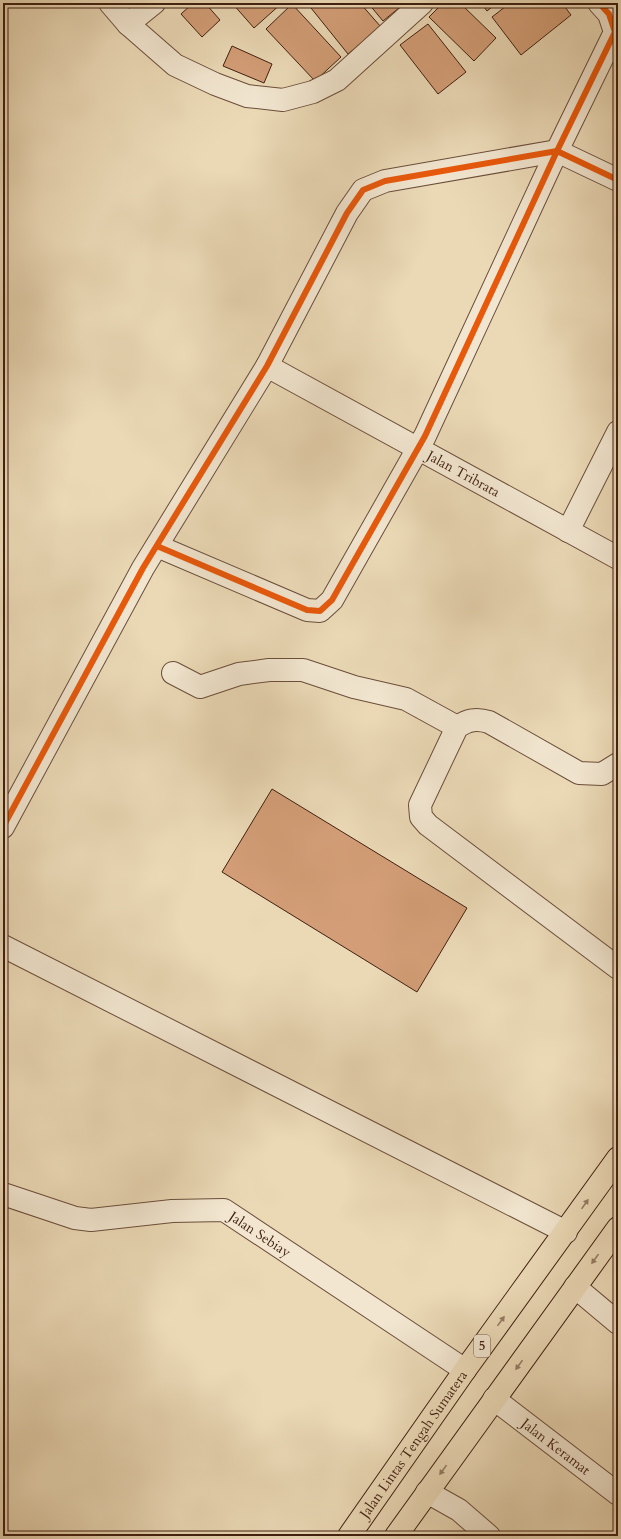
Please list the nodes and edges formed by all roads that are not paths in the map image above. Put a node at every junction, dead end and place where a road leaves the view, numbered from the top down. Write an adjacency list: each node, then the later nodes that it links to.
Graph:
1 (110, 3): 5 (street)
2 (154, 3): 5 (street)
3 (422, 3): 5 (street)
4 (599, 3): 6 (street)
5 (128, 24)
6 (616, 32): 7 (street)
7 (557, 151): 8 (street); 9 (street); 11 (street)
8 (618, 180)
9 (267, 366): 11 (street, Jalan Tribrata); 13 (street)
10 (618, 432): 12 (street)
11 (417, 449): 12 (street, Jalan Tribrata); 13 (street)
12 (568, 531): 14 (street, Jalan Tribrata)
13 (157, 546): 18 (street)
14 (618, 558)
15 (173, 674): 16 (street)
16 (457, 727): 17 (street); 20 (street)
17 (618, 764)
18 (3, 827)
19 (3, 946): 24 (street)
20 (618, 968)
21 (618, 1158): 24 (highway, Jalan Lintas Tengah Sumatera / 5, one-way to 21)
22 (3, 1194): 27 (street, Jalan Sebiay)
23 (618, 1228): 25 (highway, one-way to 25)
24 (566, 1232): 27 (highway, Jalan Lintas Tengah Sumatera / 5, one-way to 24)
25 (575, 1288): 26 (street); 28 (highway, one-way to 28)
26 (618, 1323)
27 (465, 1370): 31 (highway, Jalan Lintas Tengah Sumatera / 5)
28 (494, 1399): 29 (highway, one-way to 29); 30 (street, Jalan Keramat)
29 (427, 1492): 32 (highway); 33 (street)
30 (618, 1494)
31 (349, 1536)
32 (396, 1536)
33 (488, 1536)

